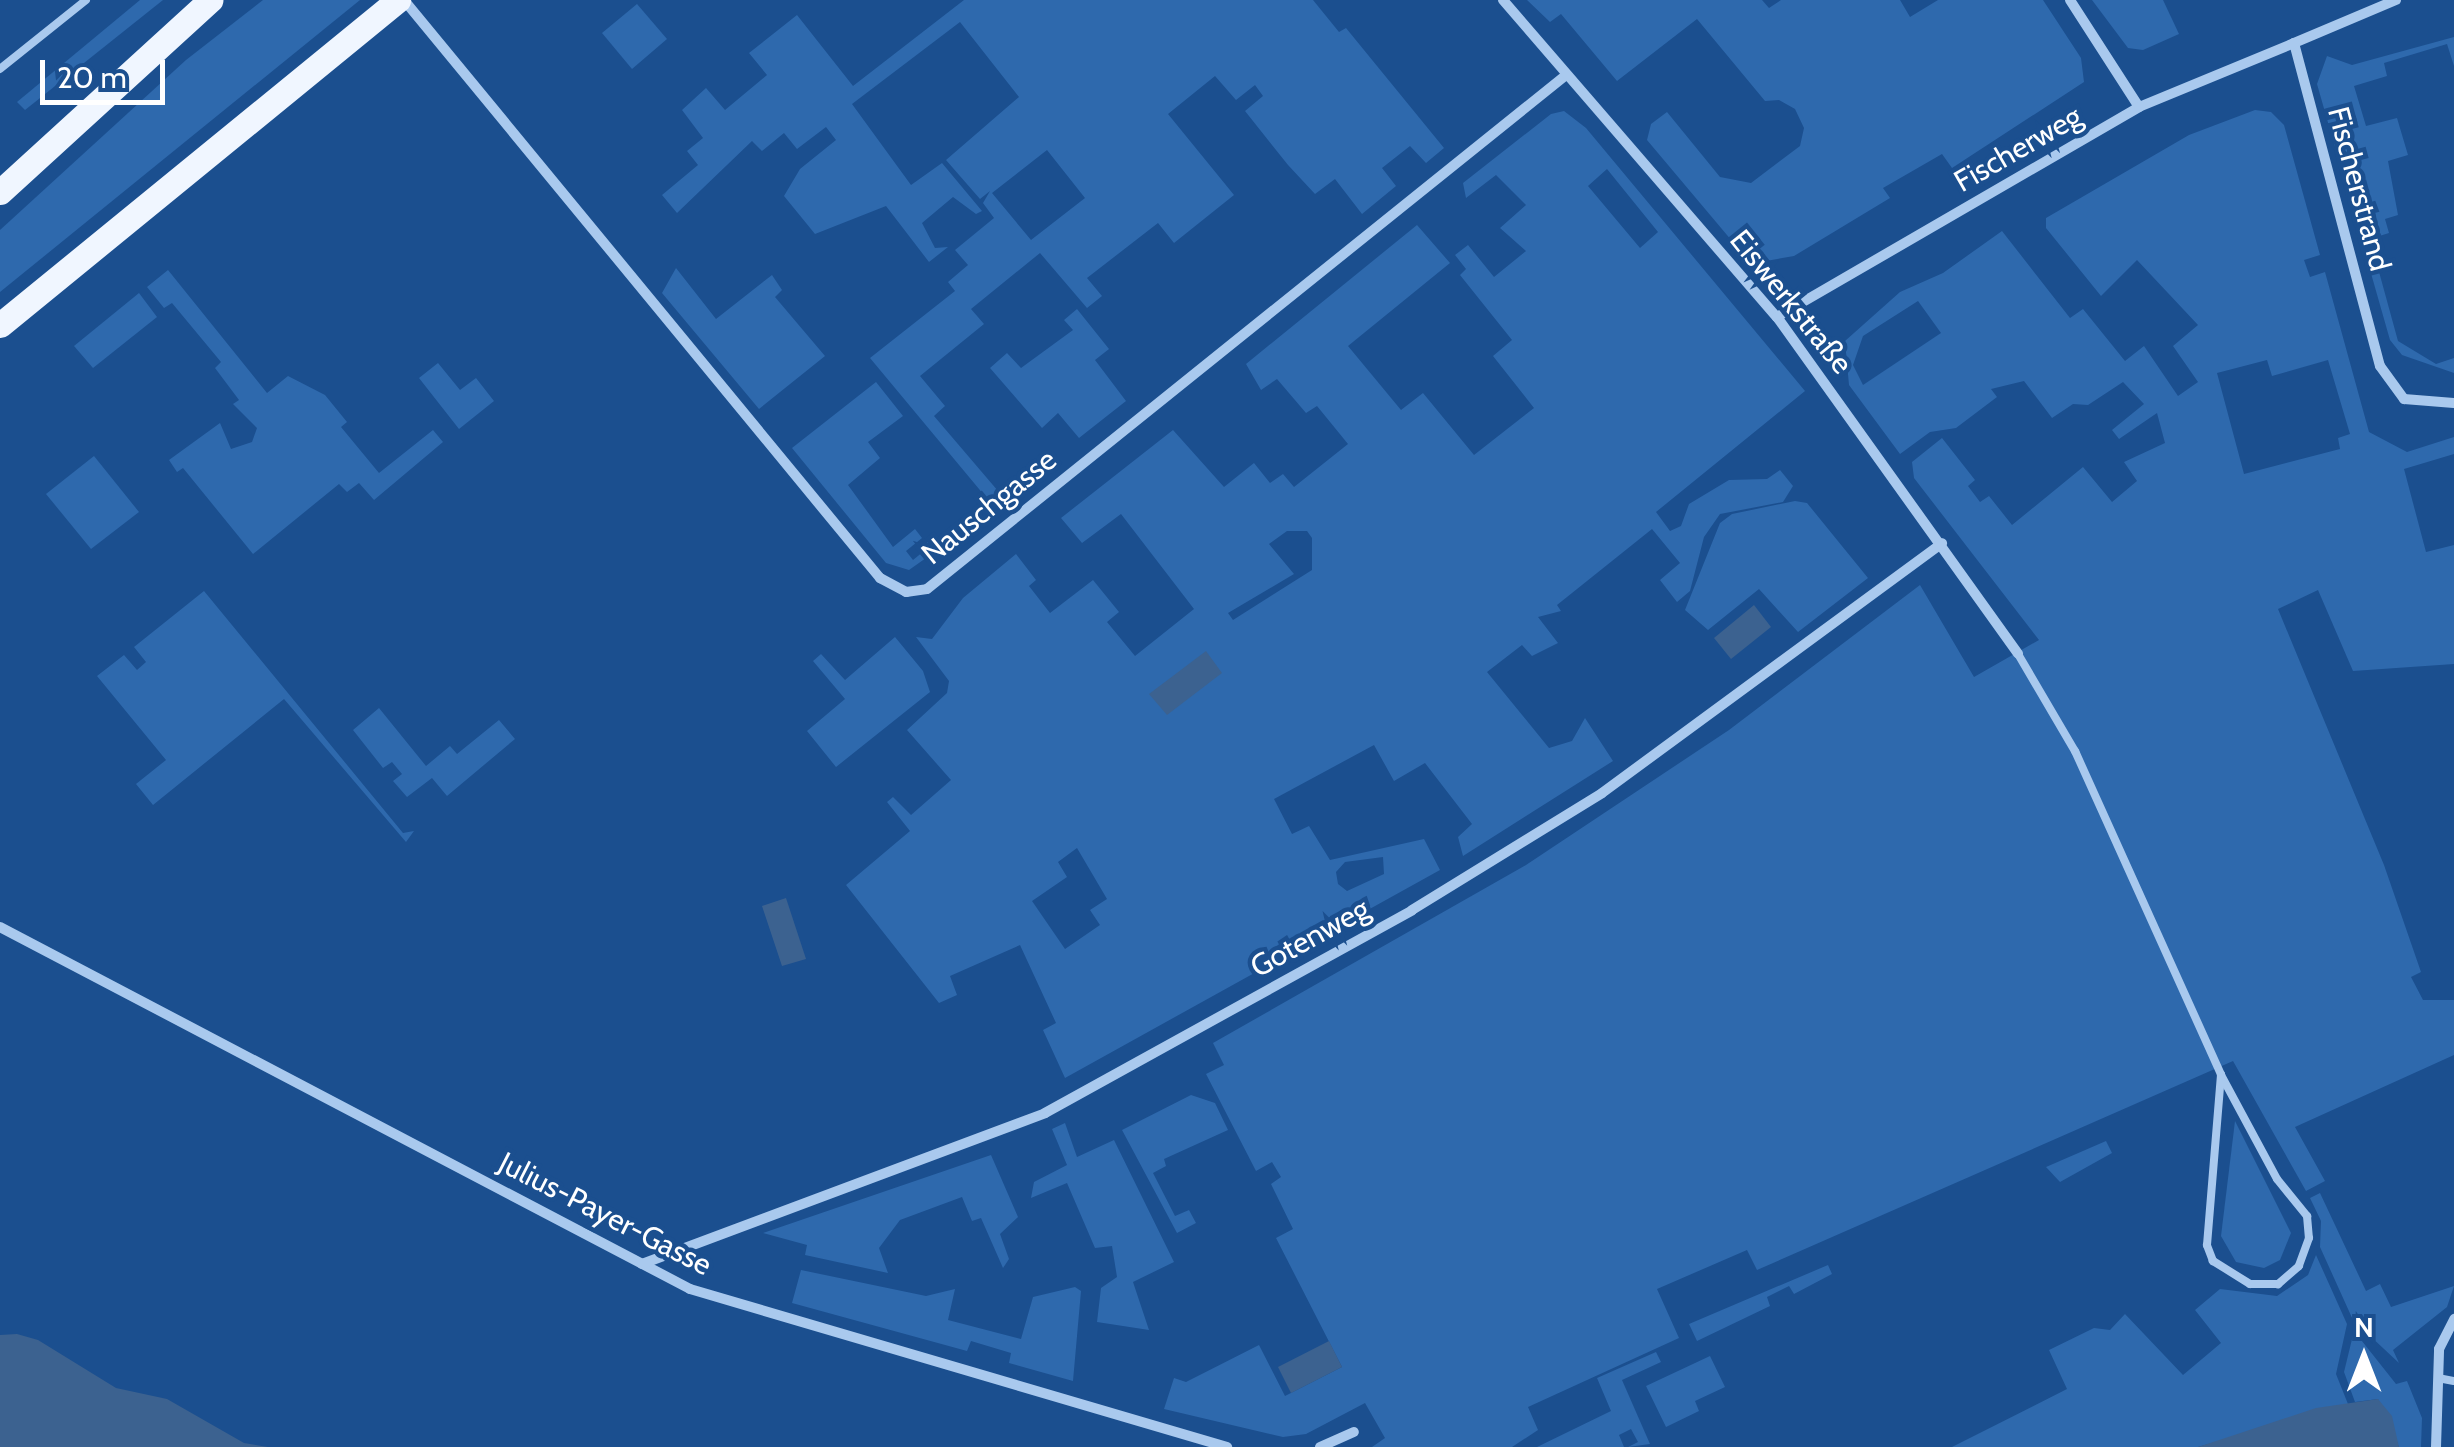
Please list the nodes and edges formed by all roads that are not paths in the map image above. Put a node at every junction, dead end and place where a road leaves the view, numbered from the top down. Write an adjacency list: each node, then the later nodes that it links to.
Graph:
1 (86, 0): 8 (lane)
2 (210, 0): 11 (main road)
3 (401, 0): 9 (street, Nauschgasse); 13 (main road)
4 (1503, 0): 9 (street, Eiswerkstraße)
5 (2070, 0): 10 (street)
6 (2396, 0): 7 (street)
7 (2294, 43): 10 (street, Fischerweg); 14 (street, Fischerstrand)
8 (0, 69)
9 (1566, 75): 12 (street, Eiswerkstraße)
10 (2139, 107): 12 (street, Fischerweg)
11 (0, 192)
12 (1777, 318): 15 (street, Eiswerkstraße)
13 (0, 325)
14 (2454, 403)
15 (1942, 543): 16 (street, Eiswerkstraße); 19 (street, Gotenweg)
16 (2018, 654): 18 (lane)
17 (0, 927): 19 (street, Julius-Payer-Gasse)
18 (2222, 1075): 18 (lane)
19 (642, 1264): 24 (street, Julius-Payer-Gasse)
20 (2454, 1319): 21 (street)
21 (2438, 1378): 22 (lane); 26 (street)
22 (2454, 1381)
23 (1354, 1432): 25 (street)
24 (1227, 1447)
25 (1320, 1447)
26 (2436, 1447)

